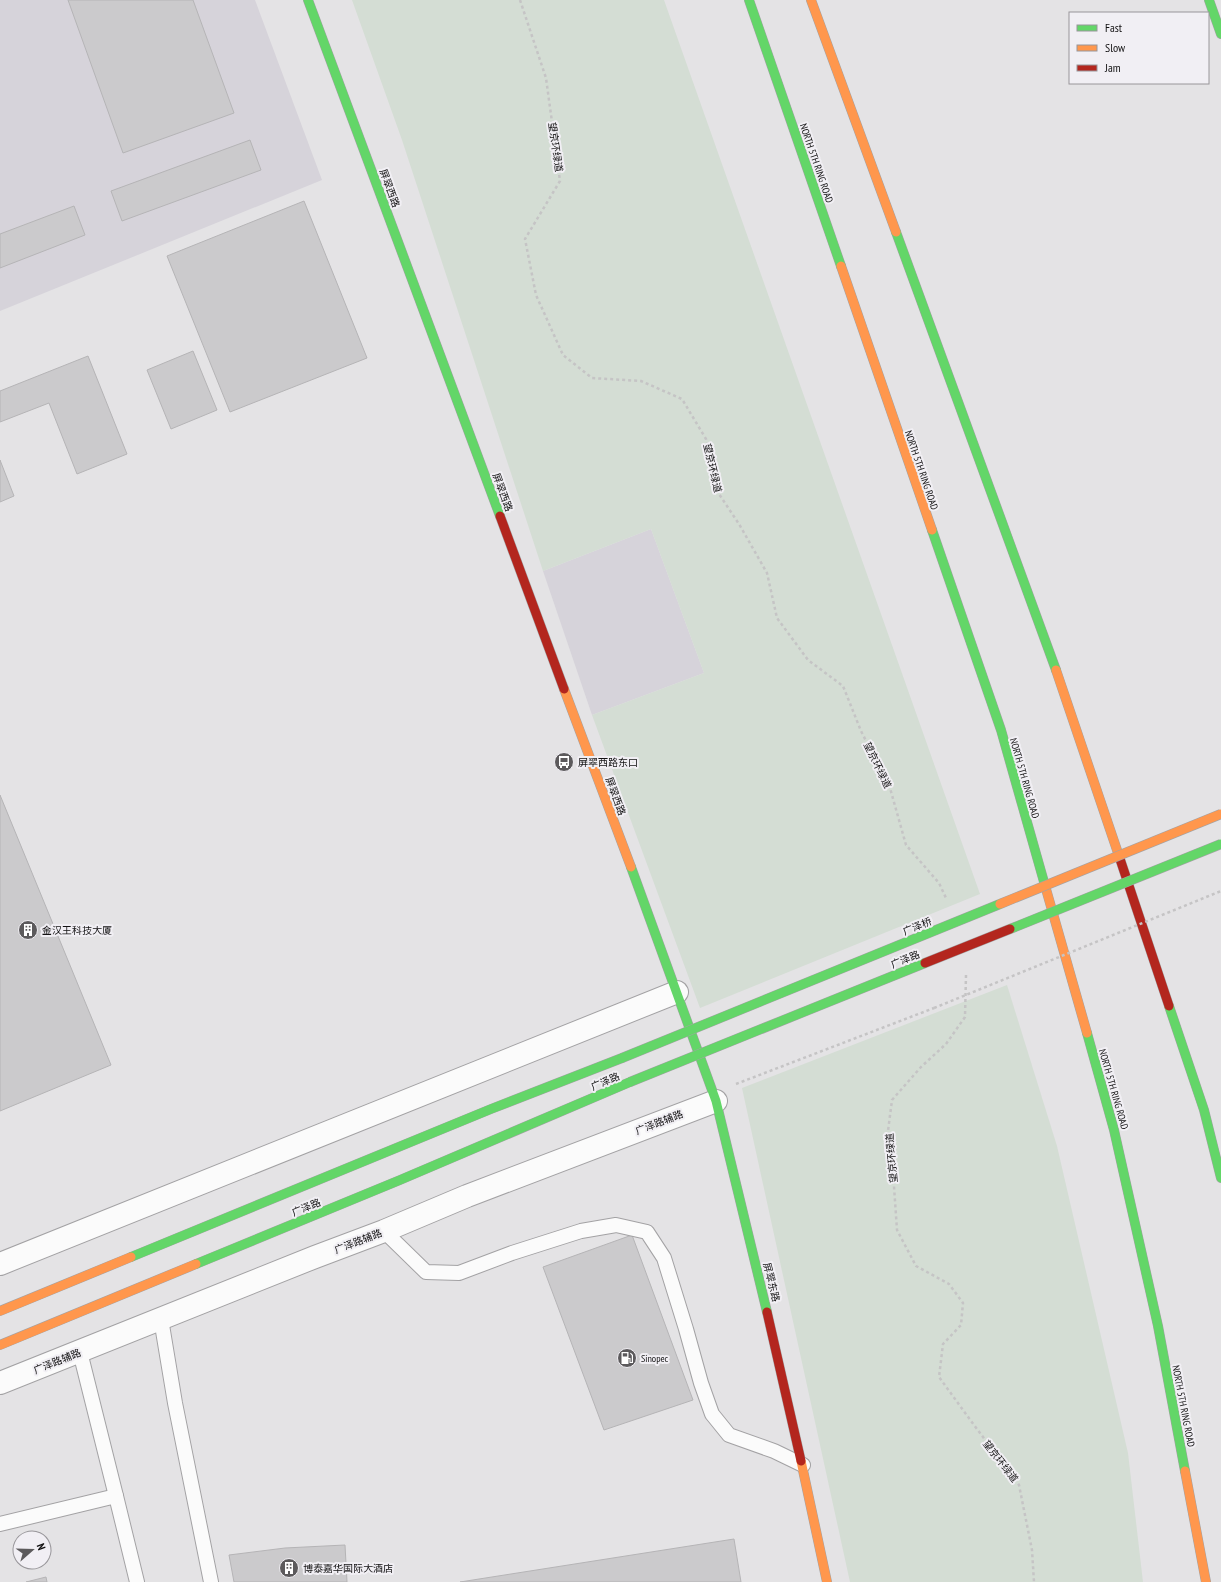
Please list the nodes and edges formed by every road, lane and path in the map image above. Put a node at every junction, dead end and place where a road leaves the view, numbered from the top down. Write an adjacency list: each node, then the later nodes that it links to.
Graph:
1 (308, 0): 12 (main road, 屏翠西路)
2 (520, 0): 10 (path, 望京环绿道)
3 (749, 0): 30 (main road, NORTH 5TH RING ROAD)
4 (811, 0): 15 (main road)
5 (1209, 0): 6 (main road)
6 (1221, 34)
7 (1221, 814): 13 (main road, 广泽桥, bridge)
8 (1221, 844): 20 (main road, 广泽路, bridge)
9 (1221, 891): 14 (path, bridge)
10 (948, 902)
11 (966, 969): 29 (path, 望京环绿道)
12 (677, 992): 14 (main road, 屏翠东路); 17 (street)
13 (622, 1058): 18 (main road, 广泽路)
14 (715, 1097): 16 (street, 广泽路辅路); 23 (main road, 屏翠东路)
15 (1221, 1178)
16 (384, 1231): 19 (street, 广泽路辅路); 23 (lane)
17 (0, 1264)
18 (0, 1311)
19 (161, 1318): 21 (street, 广泽路辅路); 27 (lane)
20 (0, 1345)
21 (80, 1352): 22 (street, 广泽路辅路); 24 (lane)
22 (0, 1383)
23 (803, 1465): 28 (main road, 屏翠东路)
24 (116, 1496): 25 (lane); 26 (lane)
25 (0, 1524)
26 (136, 1582)
27 (211, 1582)
28 (827, 1582)
29 (1034, 1582)
30 (1206, 1582)

